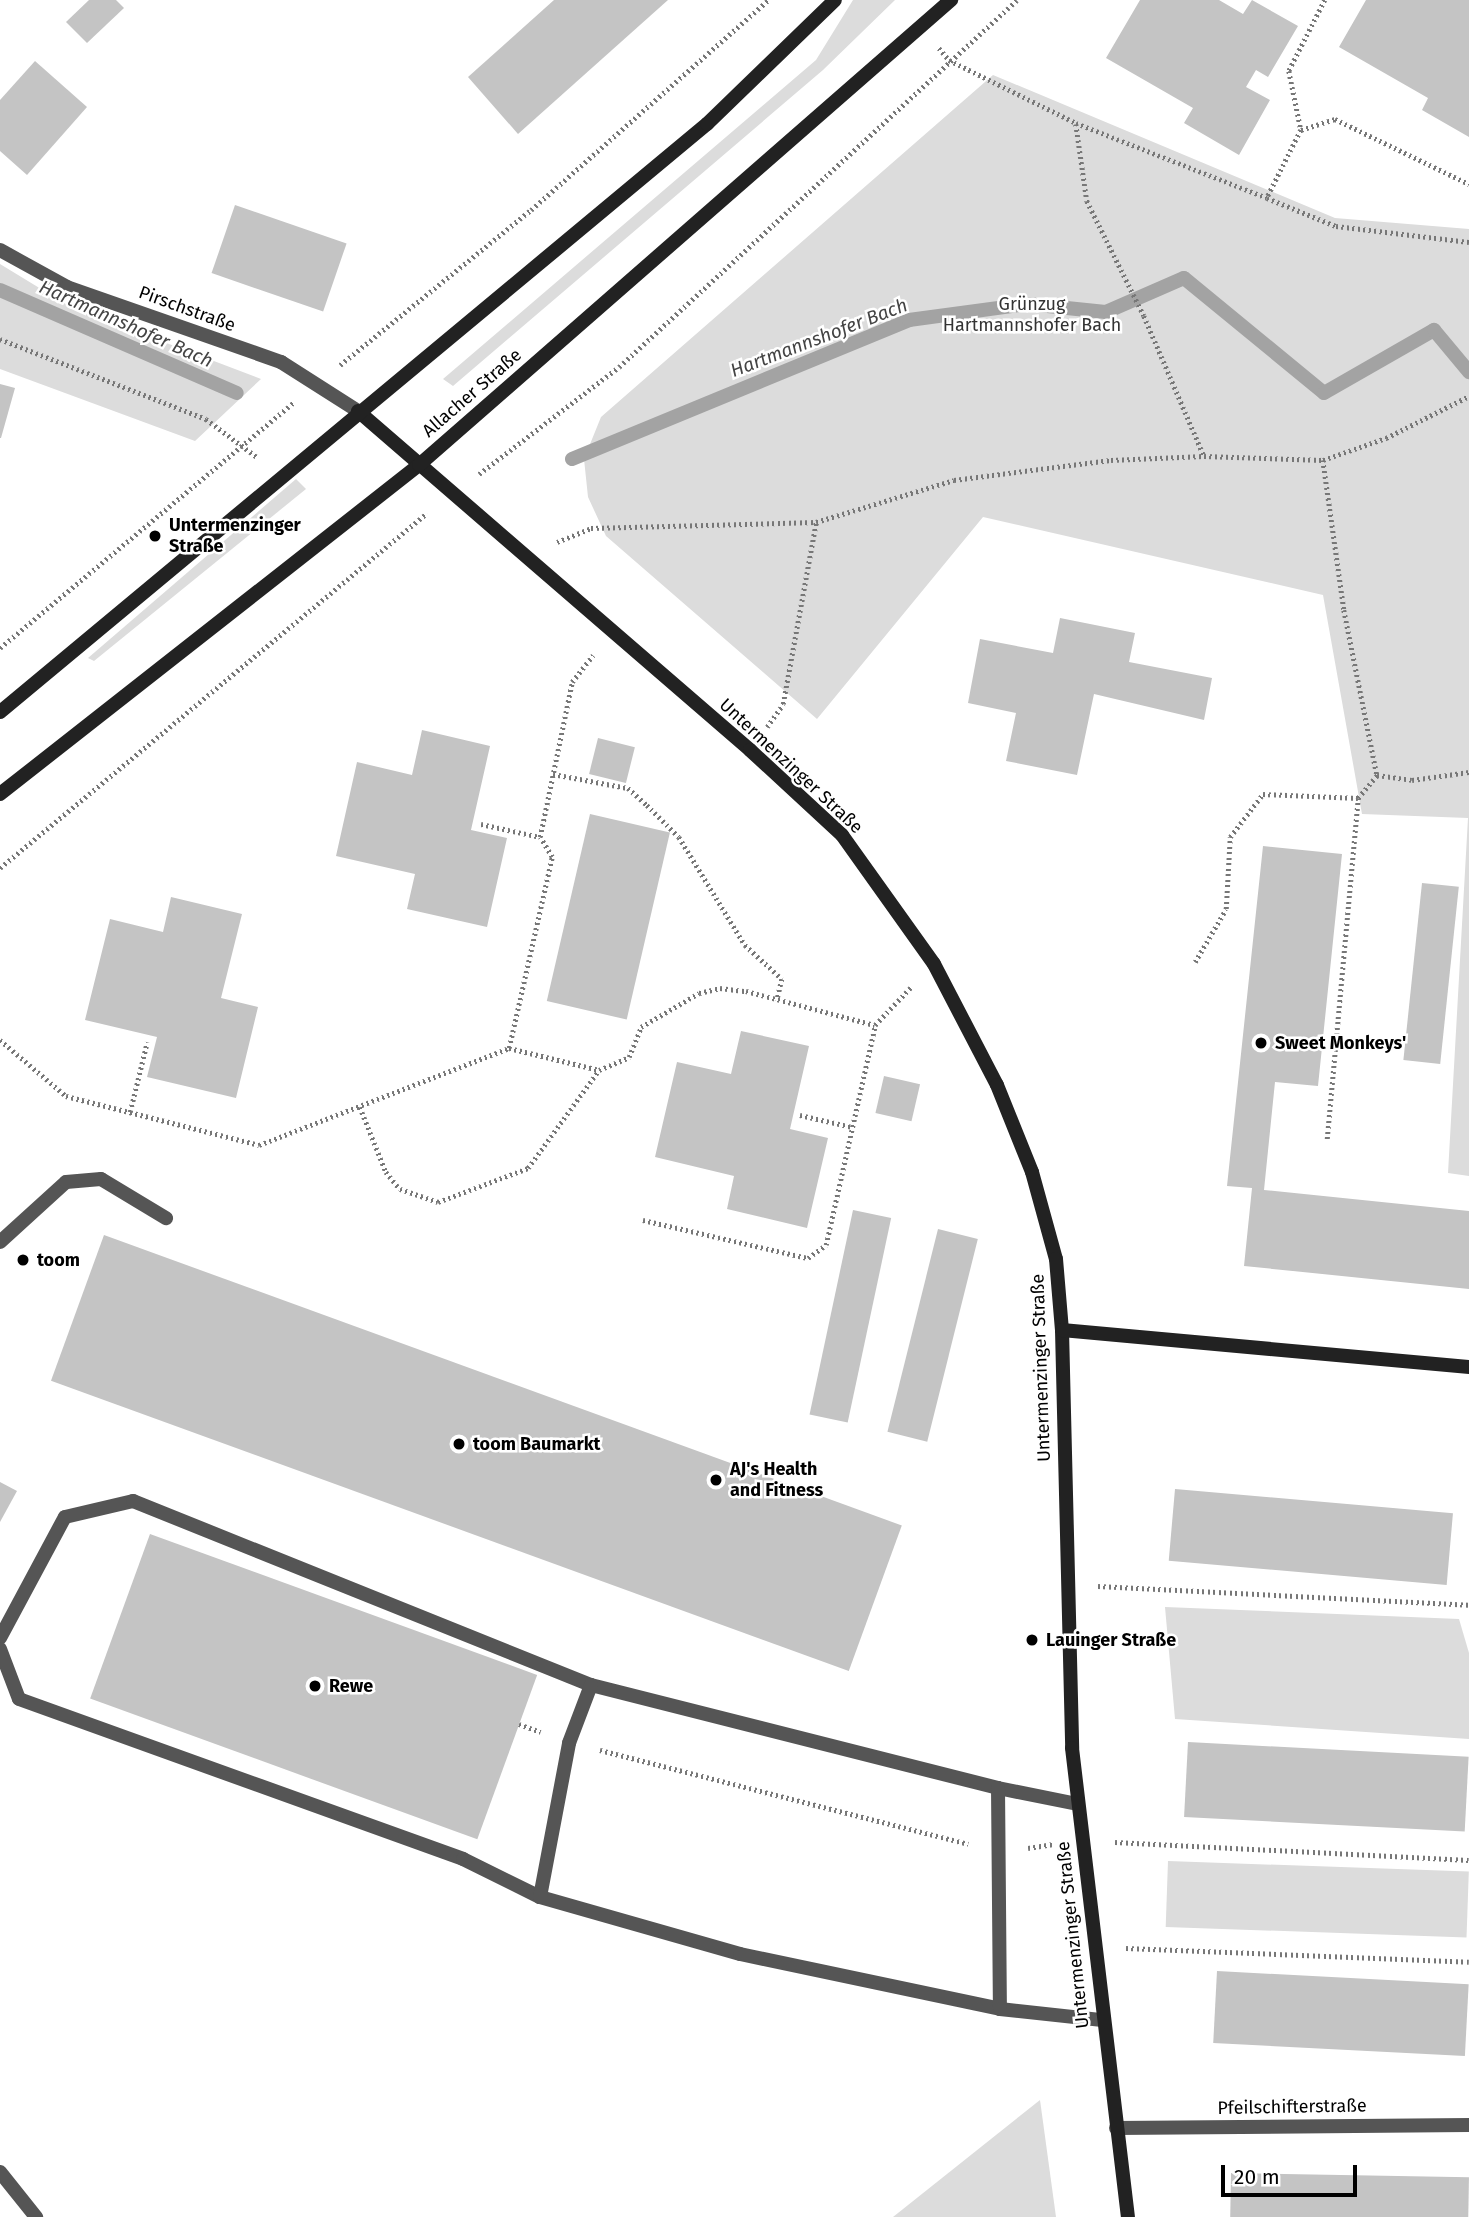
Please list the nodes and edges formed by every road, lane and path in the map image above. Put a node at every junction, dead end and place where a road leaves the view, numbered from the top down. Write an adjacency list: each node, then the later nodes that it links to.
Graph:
1 (768, 0): 15 (path)
2 (835, 0): 17 (street)
3 (951, 0): 6 (street, Allacher Straße)
4 (1017, 0): 7 (path)
5 (1325, 0): 9 (path)
6 (921, 27): 7 (path); 21 (street, Allacher Straße)
7 (948, 60): 8 (path); 23 (path)
8 (1076, 123): 11 (path); 19 (path)
9 (1301, 130): 10 (path); 11 (path)
10 (1469, 184)
11 (1267, 198): 12 (path)
12 (1469, 242)
13 (0, 250): 15 (street, Pirschstraße)
14 (0, 339): 18 (path)
15 (319, 382): 17 (street, Pirschstraße); 18 (path)
16 (1468, 396): 20 (path)
17 (358, 411): 21 (street, Untermenzinger Straße); 22 (street)
18 (243, 445): 22 (path); 27 (path)
19 (1204, 456): 20 (path); 24 (path)
20 (1324, 460): 32 (path)
21 (419, 465): 23 (street, Untermenzinger Straße); 33 (street, Allacher Straße)
22 (279, 476): 28 (street)
23 (451, 495): 25 (street, Untermenzinger Straße); 37 (path)
24 (816, 522): 25 (path); 29 (path)
25 (522, 556): 26 (street, Untermenzinger Straße)
26 (611, 633): 29 (street, Untermenzinger Straße); 31 (path)
27 (0, 648)
28 (0, 712)
29 (750, 750): 39 (street, Untermenzinger Straße)
30 (1469, 772): 32 (path)
31 (553, 774): 36 (path); 40 (path)
32 (1377, 775): 34 (path)
33 (0, 794)
34 (1358, 798): 38 (path); 50 (path)
35 (481, 824): 36 (path)
36 (540, 837): 44 (path)
37 (0, 868)
38 (1195, 962)
39 (934, 964): 41 (path); 54 (street, Untermenzinger Straße)
40 (777, 999): 41 (path); 45 (path)
41 (875, 1025): 49 (path)
42 (0, 1040): 47 (path)
43 (147, 1042): 47 (path)
44 (509, 1048): 45 (path); 46 (path)
45 (599, 1070): 46 (path)
46 (360, 1107): 47 (path)
47 (130, 1113)
48 (800, 1115): 49 (path)
49 (852, 1127): 52 (path)
50 (1327, 1139)
51 (166, 1218): 53 (street)
52 (643, 1220)
53 (0, 1242)
54 (1062, 1330): 55 (street); 56 (street, Untermenzinger Straße)
55 (1469, 1367)
56 (1066, 1584): 57 (path); 64 (street, Untermenzinger Straße)
57 (1469, 1605)
58 (0, 1638): 60 (street)
59 (0, 1649): 68 (street)
60 (590, 1685): 62 (street); 63 (street)
61 (519, 1724): 62 (path)
62 (569, 1743): 66 (path); 68 (street)
63 (998, 1788): 64 (street); 66 (street)
64 (1077, 1804): 65 (street, Untermenzinger Straße)
65 (1082, 1840): 66 (path); 67 (path); 69 (street, Untermenzinger Straße)
66 (998, 1852): 71 (street)
67 (1469, 1860)
68 (540, 1897): 71 (street)
69 (1094, 1947): 70 (path); 72 (street, Untermenzinger Straße)
70 (1469, 1962)
71 (1000, 2009): 72 (street)
72 (1102, 2020): 74 (street, Untermenzinger Straße)
73 (1469, 2125): 74 (street, Pfeilschifterstraße)
74 (1116, 2128): 77 (street, Untermenzinger Straße)
75 (0, 2172): 76 (street)
76 (36, 2217)
77 (1128, 2217)

